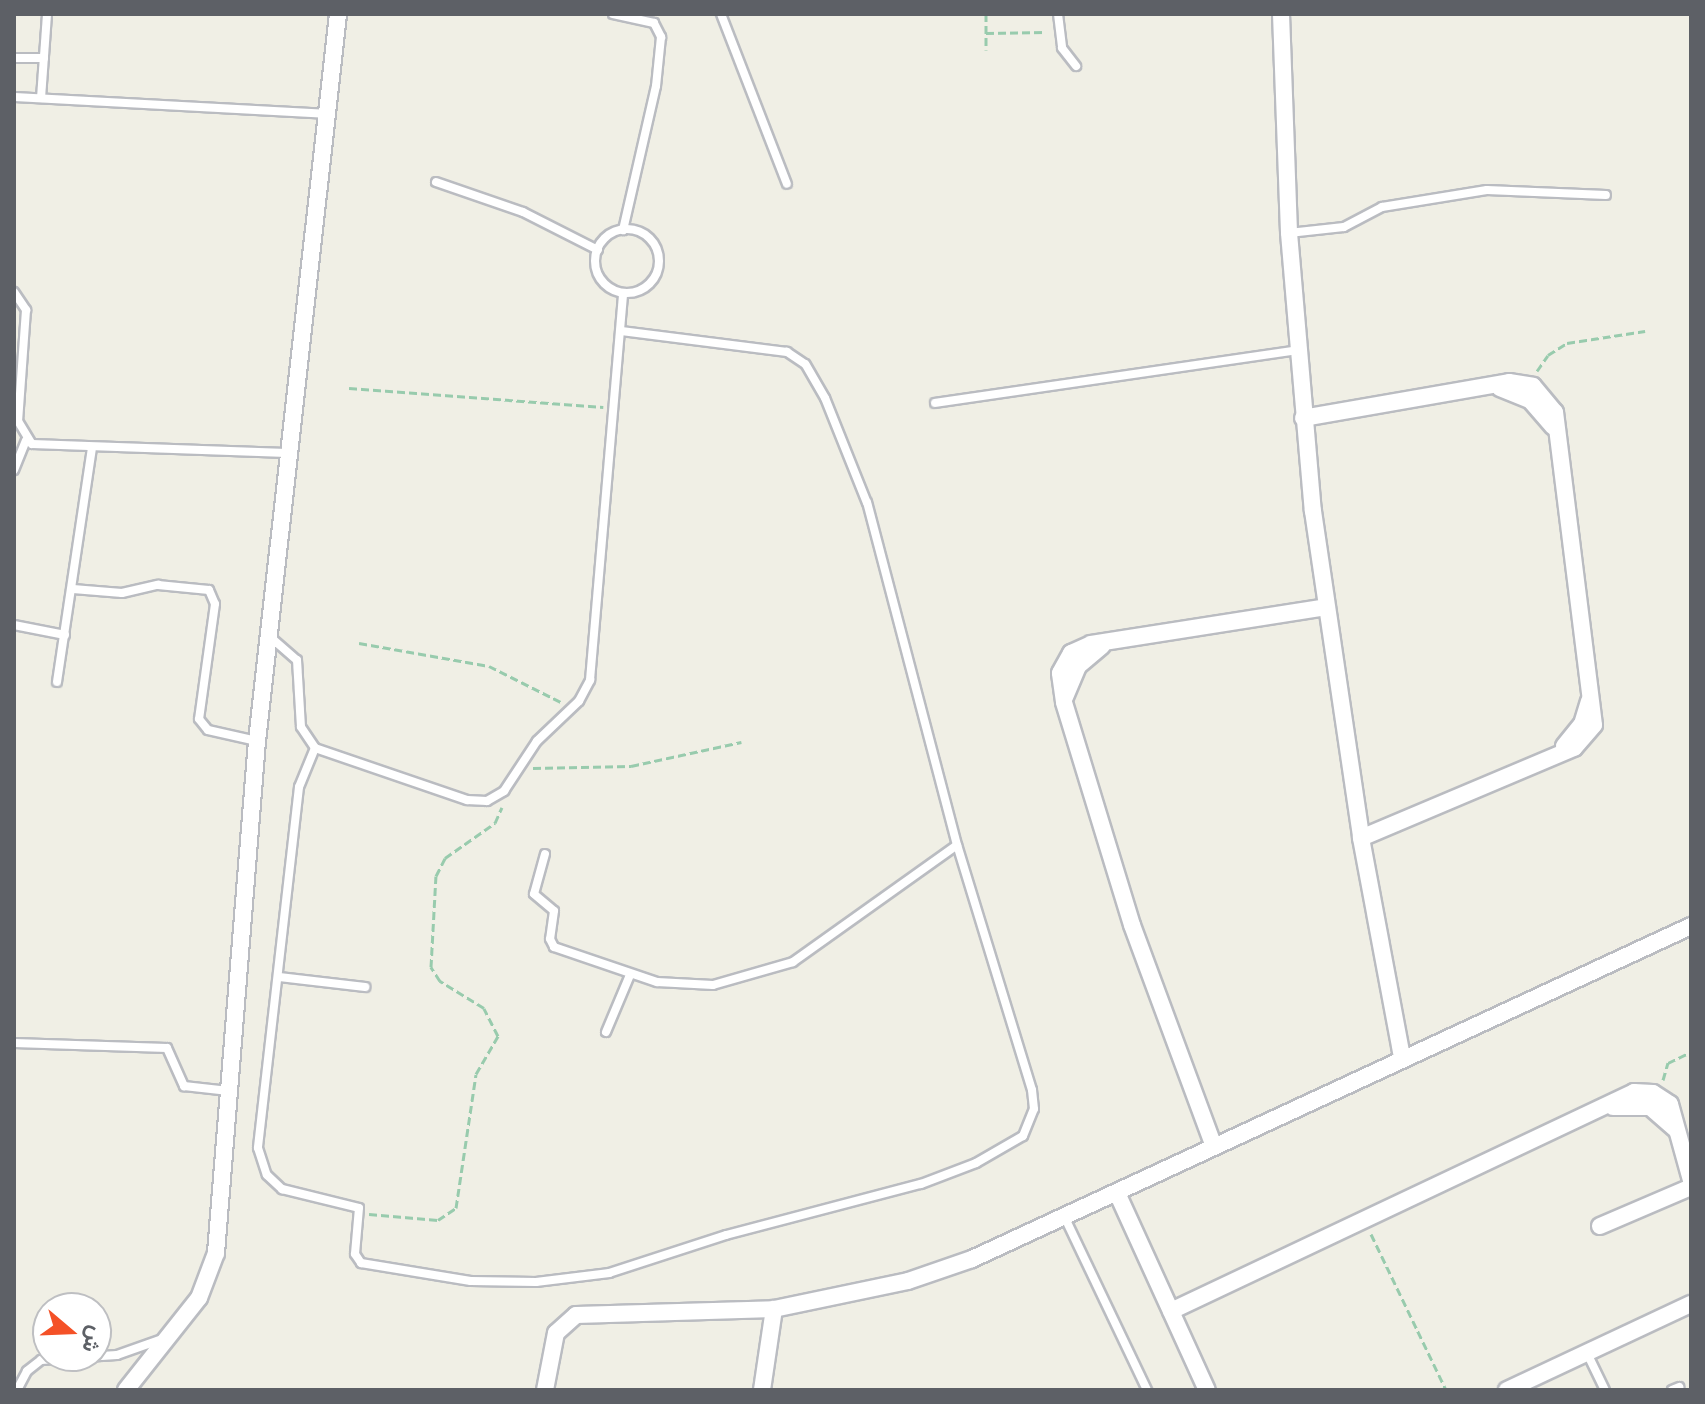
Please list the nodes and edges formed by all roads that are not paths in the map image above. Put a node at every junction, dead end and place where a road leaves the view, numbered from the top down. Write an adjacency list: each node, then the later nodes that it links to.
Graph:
1 (47, 14): 8 (lane)
2 (338, 14): 12 (street)
3 (613, 14): 16 (lane)
4 (721, 14): 14 (lane)
5 (1058, 14): 9 (lane)
6 (1281, 14): 17 (street)
7 (14, 58): 8 (lane)
8 (44, 58): 11 (lane)
9 (1076, 66)
10 (14, 97): 11 (lane)
11 (41, 98): 12 (lane)
12 (327, 114): 29 (street)
13 (436, 182): 18 (lane)
14 (787, 184)
15 (1606, 195): 17 (lane)
16 (623, 230): 18 (lane); 20 (lane)
17 (1289, 233): 22 (street)
18 (598, 250): 20 (lane)
19 (14, 292): 27 (lane)
20 (623, 293): 21 (lane)
21 (621, 331): 38 (lane); 40 (lane)
22 (1297, 350): 24 (lane); 25 (street)
23 (1490, 387): 25 (street); 26 (street); 26 (street)
24 (935, 403)
25 (1303, 418): 32 (street)
26 (1557, 432): 39 (street)
27 (26, 440): 28 (lane); 30 (lane)
28 (92, 448): 29 (lane); 31 (lane)
29 (287, 453): 35 (street)
30 (14, 470)
31 (73, 589): 34 (lane); 37 (lane)
32 (1326, 607): 39 (street); 52 (street)
33 (14, 625): 34 (lane)
34 (65, 635): 36 (lane)
35 (268, 635): 37 (street); 38 (lane)
36 (57, 682)
37 (257, 741): 49 (street)
38 (315, 748): 44 (lane)
39 (1361, 838): 48 (street)
40 (957, 845): 43 (lane); 44 (lane)
41 (545, 854): 43 (lane)
42 (1691, 926): 48 (street)
43 (630, 975): 46 (lane)
44 (279, 977): 45 (lane)
45 (365, 987)
46 (606, 1032)
47 (14, 1043): 49 (lane)
48 (1402, 1058): 52 (street)
49 (229, 1091): 61 (street)
50 (1603, 1108): 51 (street); 51 (street); 60 (street)
51 (1679, 1135): 53 (street)
52 (1213, 1144): 55 (street)
53 (1691, 1180)
54 (1691, 1187): 57 (street)
55 (1118, 1195): 56 (street); 60 (street)
56 (1065, 1218): 59 (street); 67 (lane)
57 (1600, 1226)
58 (1691, 1304): 62 (street)
59 (774, 1309): 65 (street); 66 (street)
60 (1171, 1311): 68 (street)
61 (170, 1335): 63 (lane); 64 (street)
62 (1587, 1353): 69 (street); 70 (lane)
63 (17, 1390)
64 (126, 1390)
65 (545, 1390)
66 (762, 1390)
67 (1147, 1390)
68 (1207, 1390)
69 (1508, 1390)
70 (1605, 1390)

